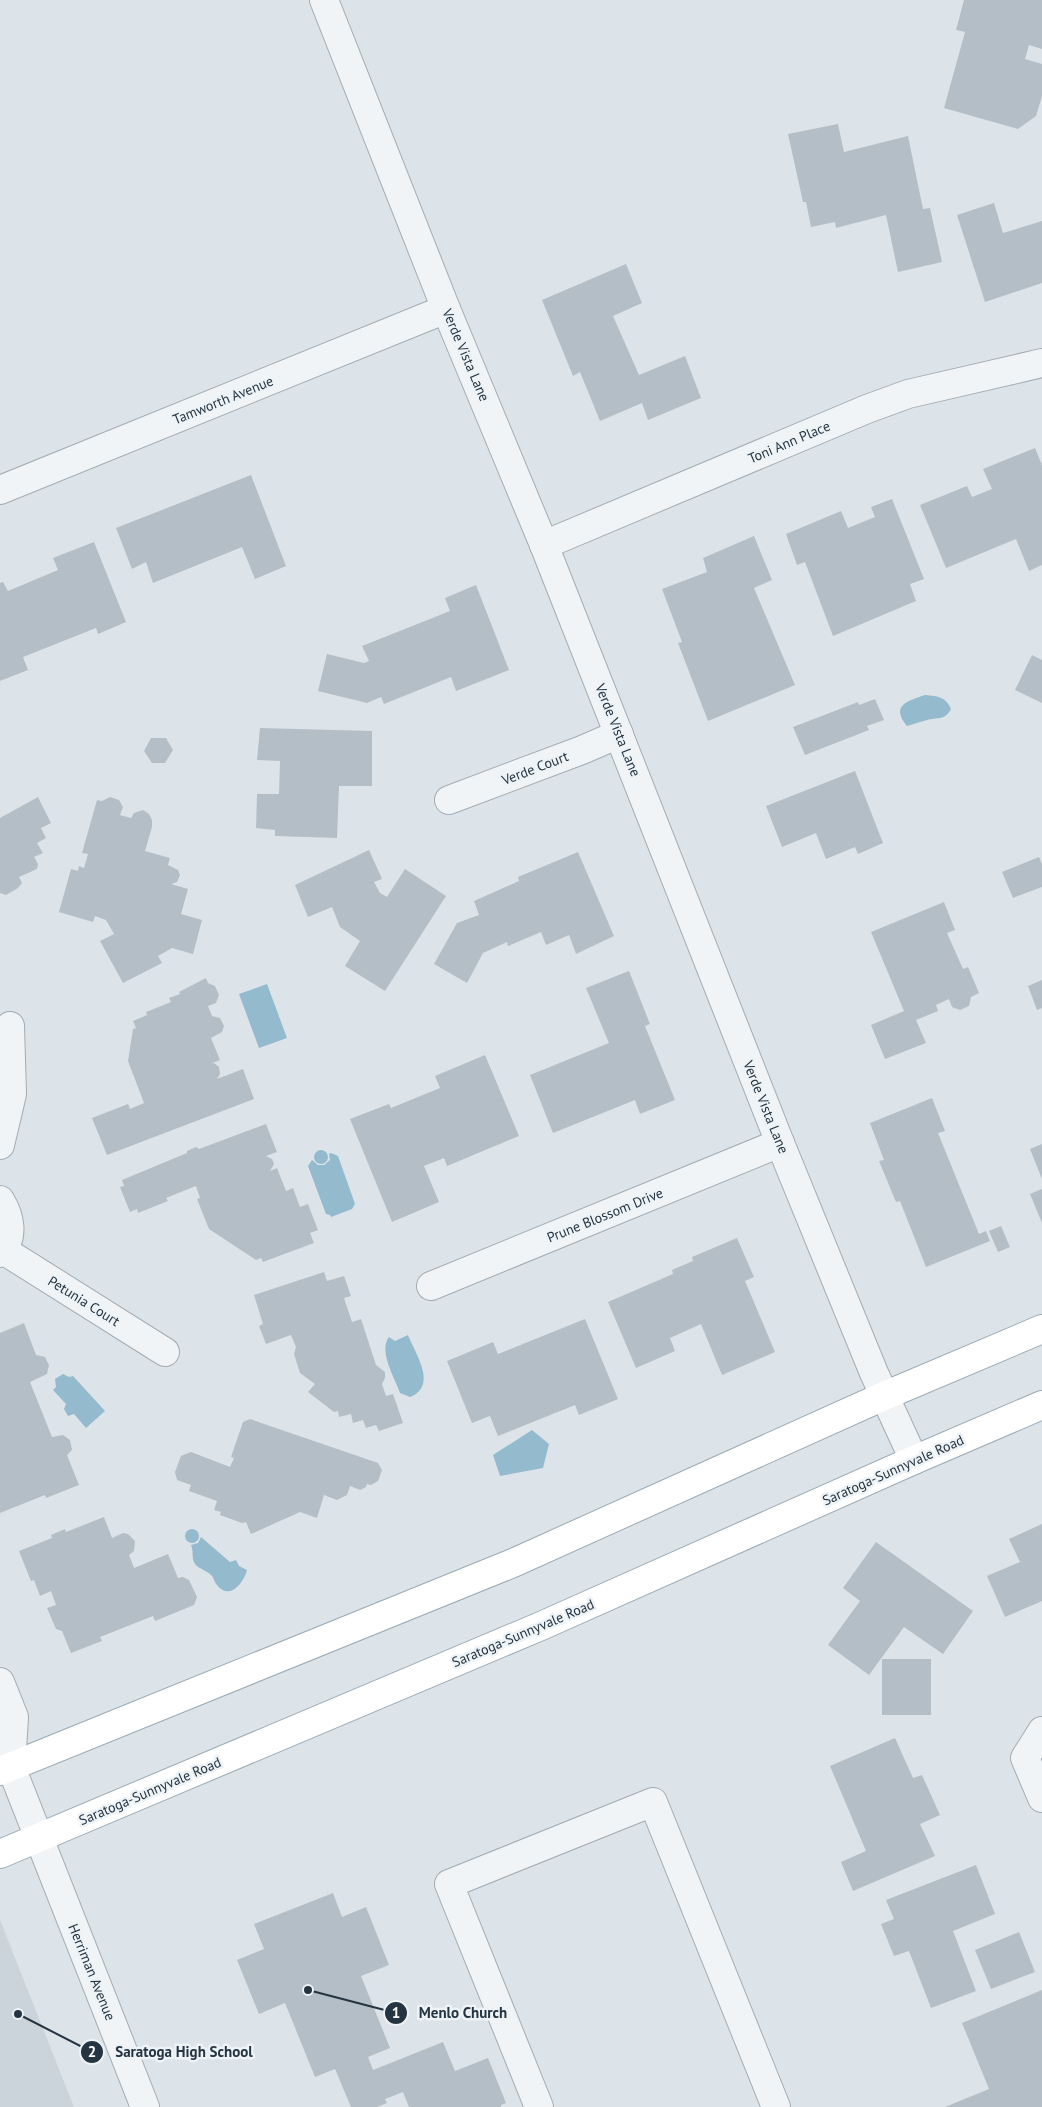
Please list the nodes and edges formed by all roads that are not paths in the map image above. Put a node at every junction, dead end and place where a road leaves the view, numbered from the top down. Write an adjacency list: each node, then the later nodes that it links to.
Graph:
1 (324, 0): 2 (street, Verde Vista Lane)
2 (446, 309): 4 (street, Tamworth Avenue); 5 (street, Verde Vista Lane)
3 (1042, 363): 5 (street, Toni Ann Place)
4 (0, 490)
5 (544, 545): 6 (street, Verde Vista Lane)
6 (620, 734): 7 (street, Verde Court); 9 (street, Verde Vista Lane)
7 (449, 800)
8 (10, 1026): 10 (street)
9 (780, 1143): 13 (street, Prune Blossom Drive); 16 (street, Verde Vista Lane)
10 (0, 1145)
11 (0, 1200): 12 (street)
12 (2, 1251): 15 (street, Petunia Court)
13 (431, 1286)
14 (1042, 1329): 16 (main road)
15 (164, 1352)
16 (884, 1396): 18 (street, Verde Vista Lane); 21 (main road)
17 (1042, 1405): 18 (main road, Saratoga-Sunnyvale Road)
18 (914, 1460): 23 (main road, Saratoga-Sunnyvale Road)
19 (0, 1682): 21 (street)
20 (1042, 1730): 22 (street)
21 (4, 1763): 23 (street, Herriman Avenue)
22 (1042, 1798)
23 (39, 1837): 24 (main road, Saratoga-Sunnyvale Road); 25 (street, Herriman Avenue)
24 (0, 1854)
25 (145, 2107)
26 (539, 2107): 27 (street)
27 (776, 2107)

